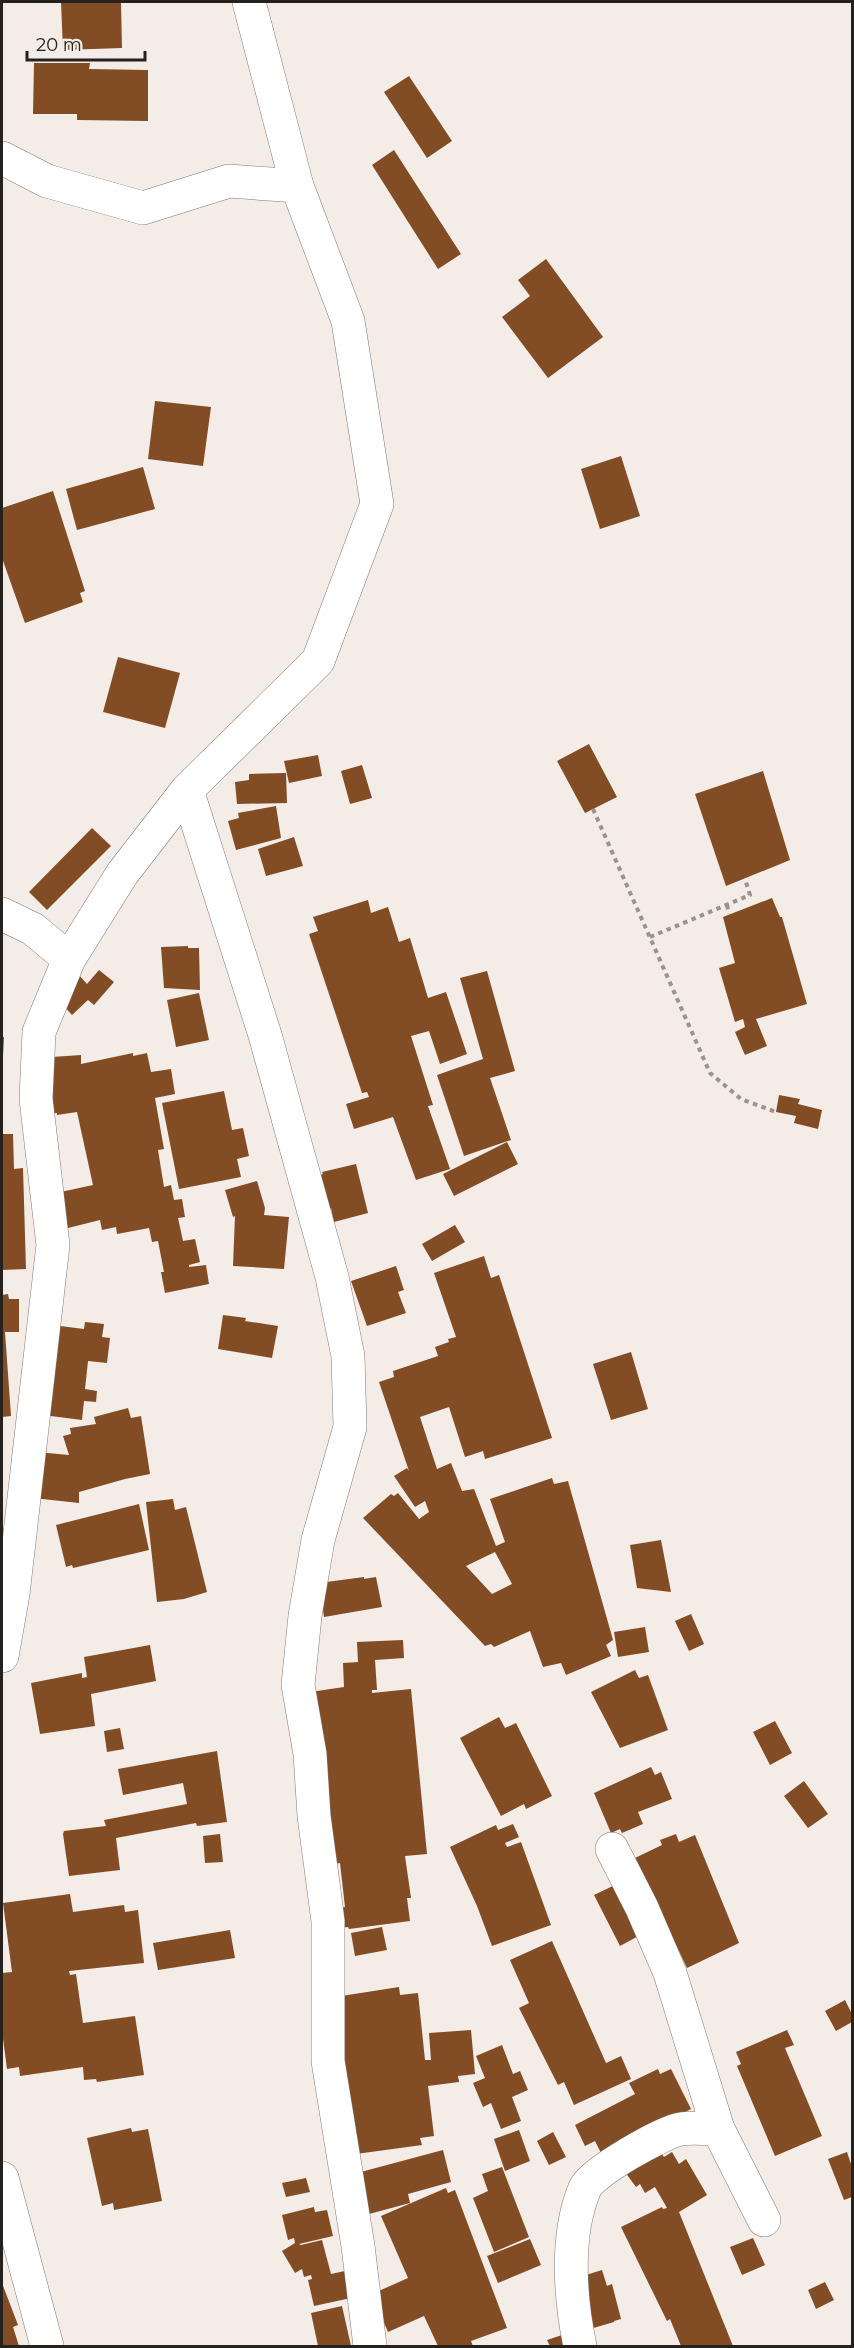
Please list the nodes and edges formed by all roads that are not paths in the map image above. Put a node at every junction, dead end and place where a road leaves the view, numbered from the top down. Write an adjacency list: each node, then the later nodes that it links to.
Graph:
1 (249, 2): 3 (street)
2 (2, 158): 3 (street)
3 (297, 186): 4 (street)
4 (187, 790): 6 (street); 13 (street)
5 (2, 914): 6 (street)
6 (69, 959): 7 (street)
7 (2, 1656)
8 (612, 1849): 9 (street)
9 (718, 2129): 11 (street); 14 (street)
10 (2, 2178): 12 (street)
11 (764, 2220)
12 (47, 2346)
13 (370, 2346)
14 (580, 2346)

